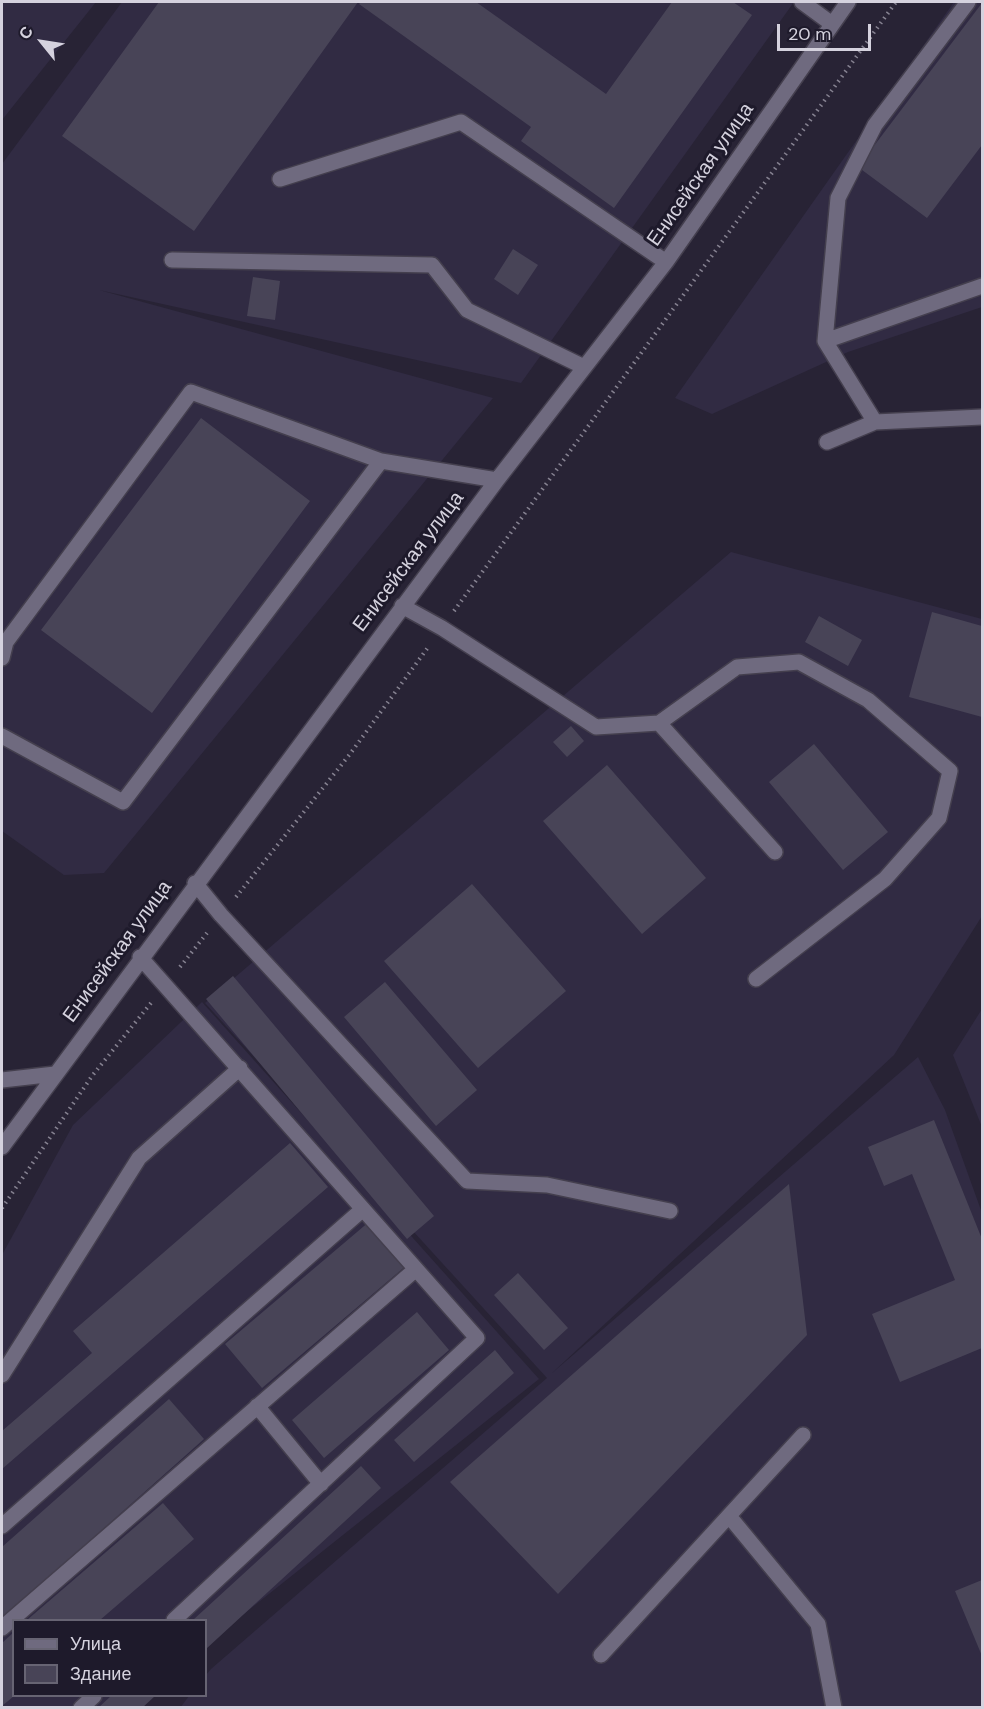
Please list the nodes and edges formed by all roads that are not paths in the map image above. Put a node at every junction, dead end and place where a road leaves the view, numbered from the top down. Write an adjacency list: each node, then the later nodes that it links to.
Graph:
1 (802, 2): 4 (street)
2 (848, 2): 4 (street, Енисейская улица)
3 (968, 2): 9 (street)
4 (832, 24): 7 (street, Енисейская улица)
5 (280, 179): 7 (street)
6 (172, 260): 10 (street)
7 (666, 262): 10 (street, Енисейская улица)
8 (982, 286): 9 (street)
9 (825, 341): 12 (street)
10 (584, 367): 15 (street, Енисейская улица)
11 (982, 417): 12 (street)
12 (874, 422): 13 (street)
13 (827, 442)
14 (381, 461): 15 (street); 17 (street); 19 (street)
15 (496, 480): 16 (street, Енисейская улица)
16 (402, 606): 18 (street); 21 (street, Енисейская улица)
17 (2, 658)
18 (659, 723): 20 (street); 23 (street)
19 (2, 736)
20 (775, 852)
21 (195, 883): 22 (street, Енисейская улица); 29 (street)
22 (140, 957): 24 (street); 25 (street, Енисейская улица)
23 (756, 979)
24 (240, 1068): 28 (street); 31 (street)
25 (55, 1074): 26 (street); 27 (street, Енисейская улица)
26 (2, 1080)
27 (2, 1147)
28 (363, 1209): 30 (street); 36 (street)
29 (670, 1211)
30 (416, 1269): 32 (street); 34 (street)
31 (2, 1375)
32 (257, 1406): 34 (street); 37 (street)
33 (803, 1435): 35 (street)
34 (321, 1484): 38 (street)
35 (729, 1516): 39 (street); 40 (street)
36 (2, 1526)
37 (12, 1619)
38 (175, 1619)
39 (602, 1655)
40 (834, 1707)

